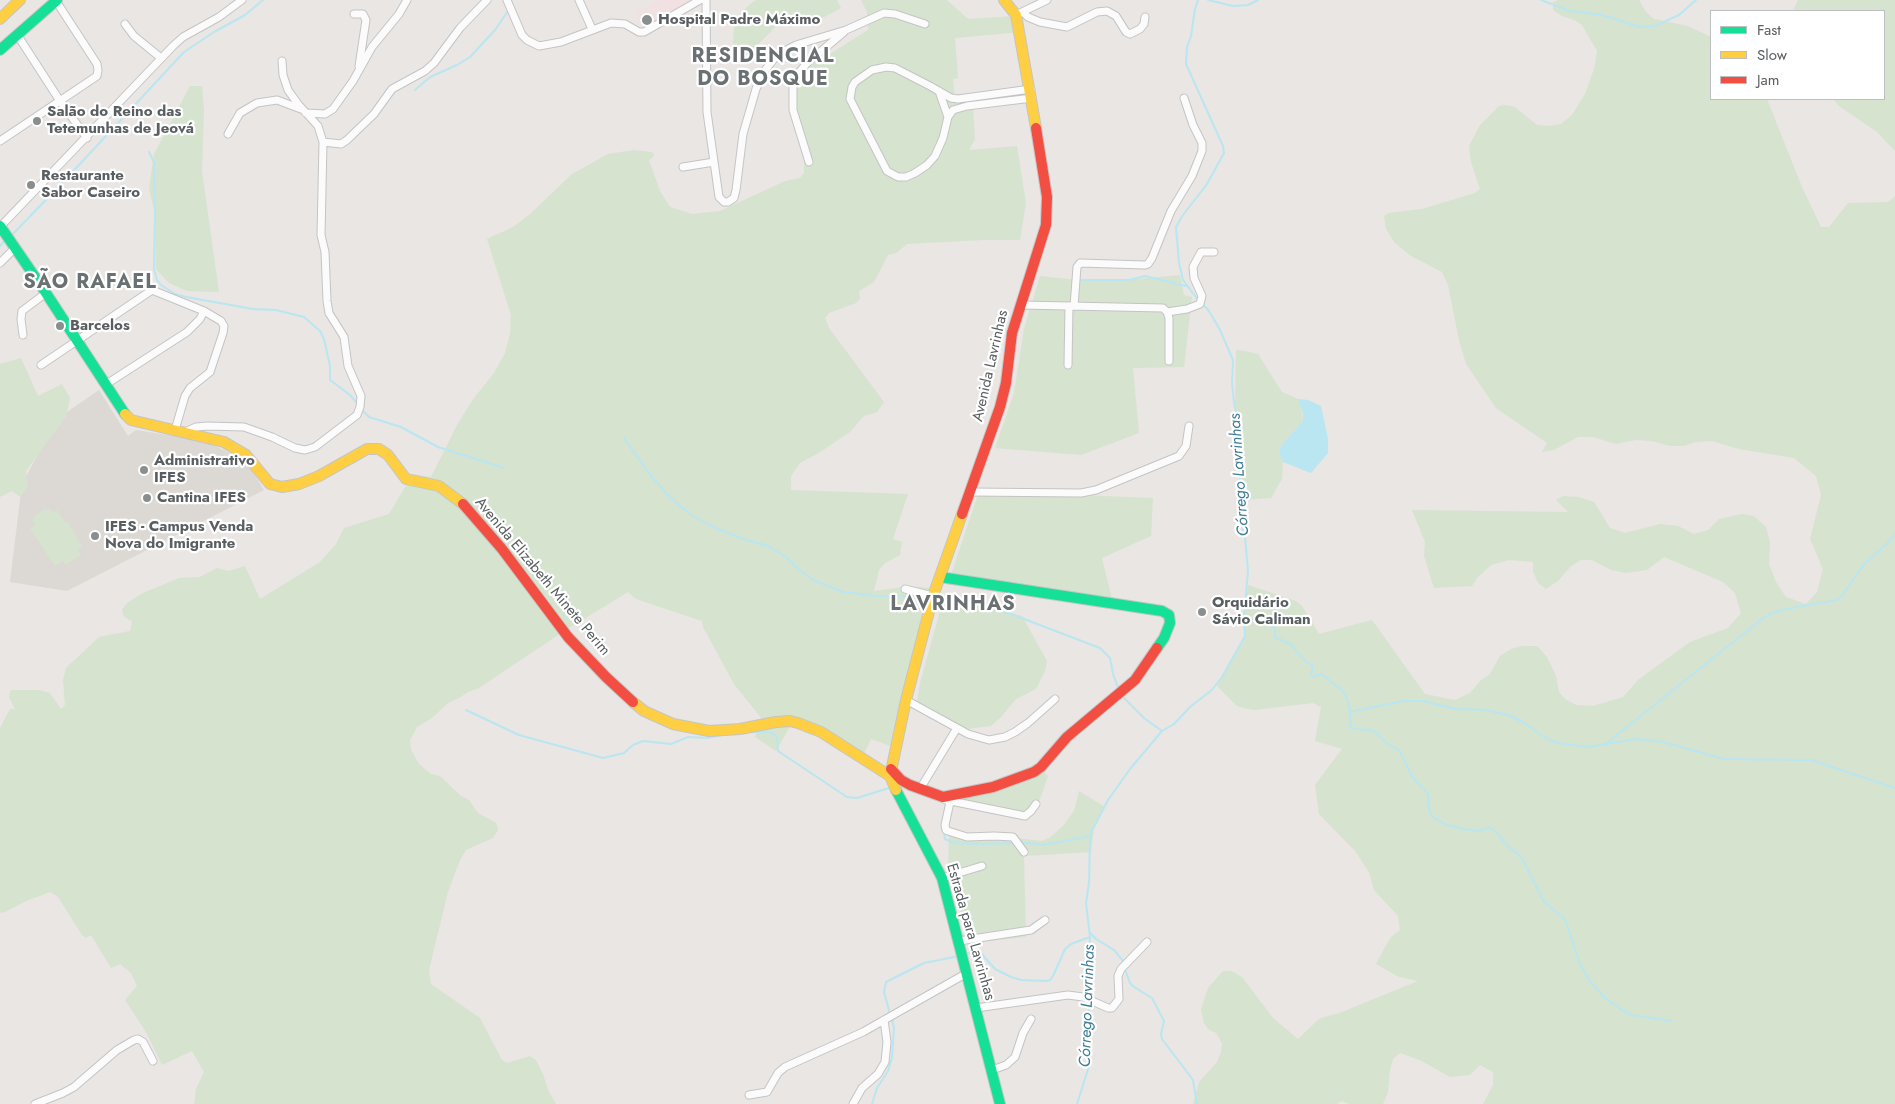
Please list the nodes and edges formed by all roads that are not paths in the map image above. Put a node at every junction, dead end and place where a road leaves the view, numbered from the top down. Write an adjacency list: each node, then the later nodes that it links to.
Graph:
1 (20, 0): 15 (main road)
2 (56, 0): 20 (main road); 28 (street)
3 (241, 0): 22 (street)
4 (407, 0): 24 (street)
5 (487, 0): 34 (street)
6 (507, 0): 18 (street)
7 (579, 0): 18 (street)
8 (700, 0): 18 (street)
9 (706, 0): 35 (street)
10 (1004, 0): 13 (main road)
11 (1047, 0): 13 (street)
12 (354, 14): 24 (street)
13 (1019, 14): 14 (street); 26 (main road, Avenida Lavrinhas)
14 (1145, 17)
15 (0, 18)
16 (125, 24): 22 (street)
17 (925, 24): 19 (street)
18 (592, 29)
19 (846, 30): 35 (street); 36 (street)
20 (18, 36): 21 (main road); 28 (street)
21 (0, 50)
22 (161, 58): 32 (street)
23 (282, 61): 29 (street)
24 (357, 74): 29 (street)
25 (938, 91): 26 (street); 30 (street); 30 (street)
26 (1032, 94): 30 (street); 42 (main road, Avenida Lavrinhas)
27 (1184, 98): 43 (street)
28 (60, 101): 32 (street); 33 (street)
29 (305, 111): 31 (street); 34 (street)
30 (948, 117)
31 (228, 134)
32 (87, 138): 38 (street)
33 (0, 141)
34 (323, 142): 53 (street)
35 (714, 162): 37 (street)
36 (809, 162)
37 (683, 167)
38 (5, 234): 40 (street); 41 (main road, Avenida Elizabeth Minete Perim)
39 (1214, 252): 45 (street)
40 (0, 263)
41 (46, 293): 46 (street); 47 (main road, Avenida Elizabeth Minete Perim)
42 (1020, 305): 43 (street); 54 (main road, Avenida Lavrinhas)
43 (1072, 306): 45 (street); 50 (street)
44 (204, 311): 47 (street); 51 (street); 53 (street)
45 (1167, 312): 48 (street)
46 (23, 335)
47 (76, 341): 49 (street); 51 (main road, Avenida Elizabeth Minete Perim)
48 (1169, 361)
49 (41, 364)
50 (1068, 365)
51 (105, 386): 53 (main road, Avenida Elizabeth Minete Perim)
52 (1189, 426): 54 (street)
53 (180, 431): 61 (main road, Avenida Elizabeth Minete Perim)
54 (970, 492): 55 (main road, Avenida Lavrinhas)
55 (940, 577): 57 (main road, Avenida Lavrinhas); 63 (main road)
56 (905, 589): 57 (street)
57 (933, 596): 59 (main road, Avenida Lavrinhas)
58 (1055, 698): 60 (street)
59 (906, 700): 60 (street); 61 (main road, Avenida Lavrinhas)
60 (957, 728): 62 (street)
61 (891, 773): 62 (main road, Avenida Elizabeth Minete Perim); 67 (main road, Estrada para Lavrinhas)
62 (920, 789): 63 (main road, Avenida Elizabeth Minete Perim)
63 (946, 800): 64 (street); 65 (street)
64 (1036, 804)
65 (1024, 852)
66 (982, 866): 67 (street)
67 (942, 878): 69 (main road, Estrada para Lavrinhas)
68 (1045, 920): 69 (street)
69 (959, 941): 71 (main road, Estrada para Lavrinhas)
70 (1147, 942): 72 (street)
71 (967, 974): 72 (main road, Estrada para Lavrinhas); 74 (street)
72 (976, 1008): 76 (main road, Estrada para Lavrinhas)
73 (1031, 1019): 76 (street)
74 (884, 1020): 77 (street); 79 (street)
75 (153, 1061): 78 (street)
76 (992, 1070): 80 (main road, Estrada para Lavrinhas)
77 (749, 1095)
78 (34, 1104)
79 (853, 1104)
80 (1000, 1104)

